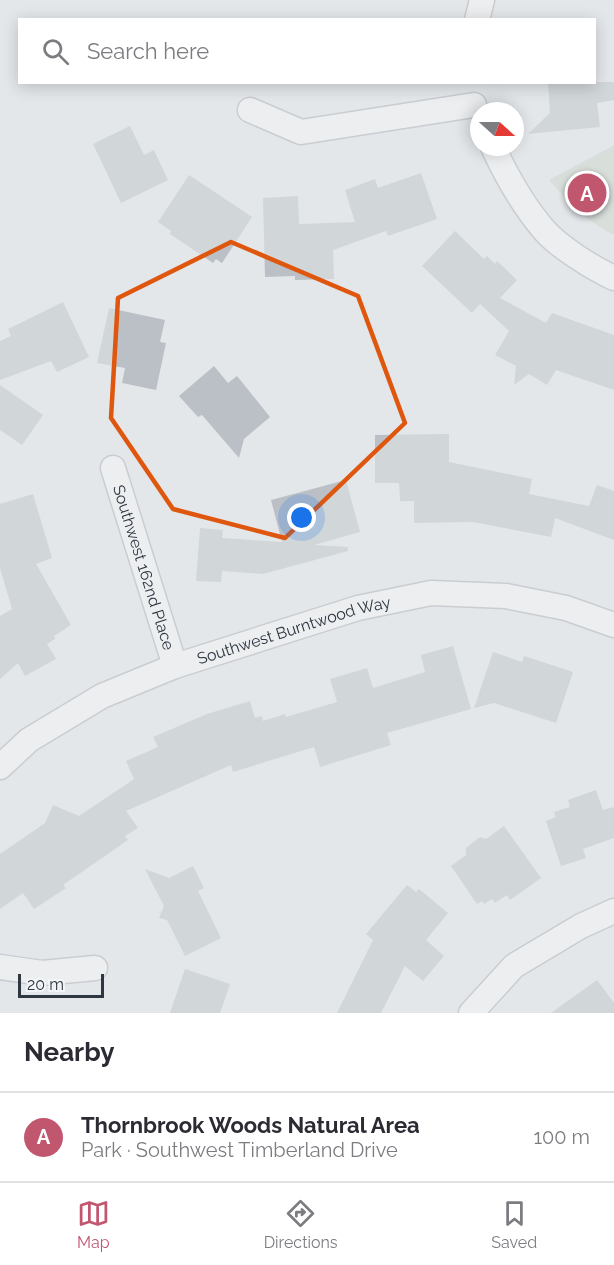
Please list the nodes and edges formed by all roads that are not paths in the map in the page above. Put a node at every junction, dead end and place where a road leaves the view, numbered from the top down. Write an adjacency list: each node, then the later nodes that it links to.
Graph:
1 (482, 0): 2 (street)
2 (478, 18)
3 (475, 101): 4 (street)
4 (250, 110)
5 (497, 156): 6 (street)
6 (614, 279)
7 (113, 468): 9 (street, Southwest 162nd Place)
8 (614, 625): 9 (street, Southwest Burntwood Way)
9 (175, 666): 10 (street, Southwest Burntwood Way)
10 (0, 767)
11 (614, 911): 14 (street)
12 (0, 967): 13 (street)
13 (95, 968)
14 (471, 1013)

